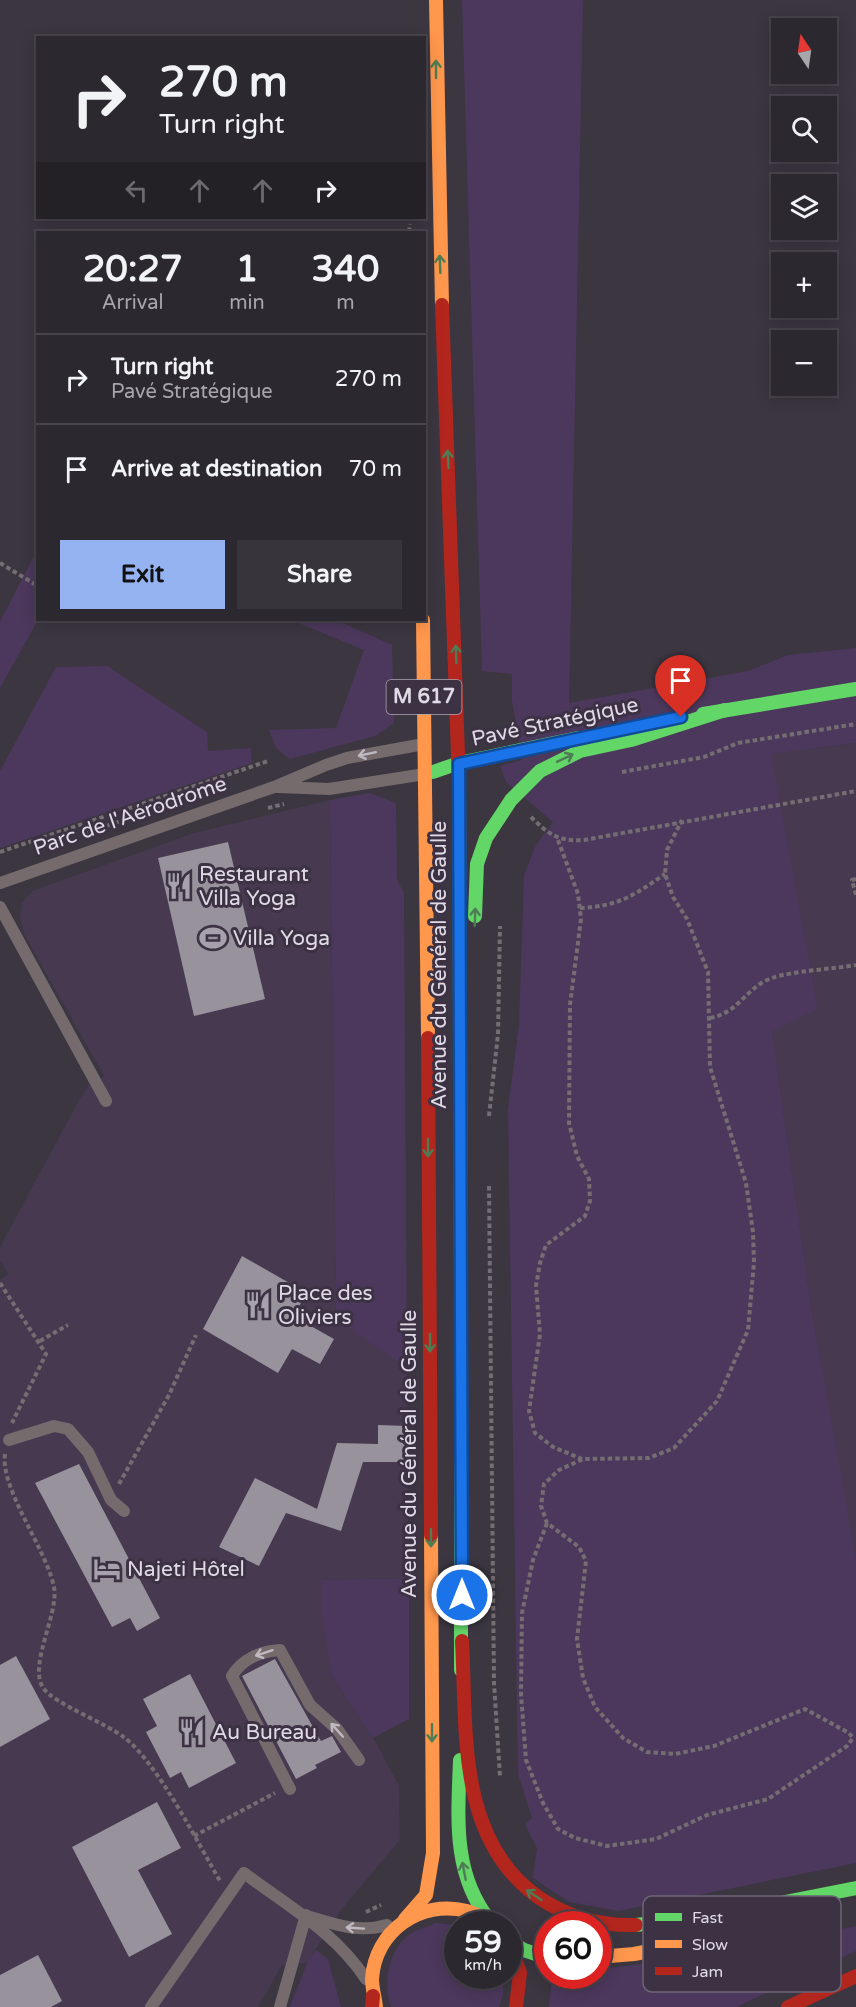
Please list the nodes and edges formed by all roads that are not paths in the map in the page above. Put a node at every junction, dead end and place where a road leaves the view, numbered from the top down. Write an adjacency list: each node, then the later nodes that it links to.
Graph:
1 (436, 0): 9 (main road, Avenue du Général de Gaulle / M 617, one-way to 1)
2 (423, 621): 8 (main road, Avenue du Général de Gaulle / M 617)
3 (856, 689): 4 (main road, Pavé Stratégique)
4 (725, 710): 5 (main road, Pavé Stratégique); 15 (main road, one-way to 4)
5 (660, 721): 6 (main road, Pavé Stratégique); 10 (main road, Pavé Stratégique)
6 (636, 723)
7 (589, 728): 9 (main road, Pavé Stratégique)
8 (425, 744): 9 (main road, Pavé Stratégique); 11 (main road, Avenue du Général de Gaulle / M 617); 12 (lane, Parc de l'Aérodrome, one-way to 12)
9 (459, 745): 10 (main road, Avenue du Général de Gaulle / M 617)
10 (459, 764): 11 (main road, Pavé Stratégique); 17 (main road, Avenue du Général de Gaulle / M 617)
11 (425, 774): 12 (lane, Parc de l'Aérodrome); 29 (main road, Avenue du Général de Gaulle / M 617, one-way to 29)
12 (274, 787): 13 (lane, Parc de l'Aérodrome)
13 (0, 882)
14 (0, 908): 18 (lane)
15 (475, 931)
16 (474, 954): 17 (main road)
17 (459, 1079): 21 (main road, Avenue du Général de Gaulle / M 617)
18 (106, 1101)
19 (9, 1440): 20 (lane)
20 (124, 1511)
21 (462, 1641): 27 (main road, Avenue du Général de Gaulle / M 617, one-way to 21); 30 (main road, one-way to 21)
22 (359, 1760): 23 (lane, one-way to 23)
23 (289, 1787)
24 (856, 1888): 25 (main road, one-way to 25)
25 (817, 1896)
26 (468, 1911): 29 (main road)
27 (482, 1911)
28 (306, 1915): 29 (lane, one-way to 28); 37 (lane); 38 (lane); 39 (lane)
29 (405, 1919): 37 (main road, Avenue du Général de Gaulle)
30 (643, 1925)
31 (643, 1952): 32 (main road)
32 (612, 1956)
33 (856, 1976): 34 (main road)
34 (841, 1983)
35 (518, 1989): 40 (main road)
36 (821, 1992): 41 (main road)
37 (373, 1999)
38 (151, 2007)
39 (280, 2007)
40 (516, 2007)
41 (788, 2007)

